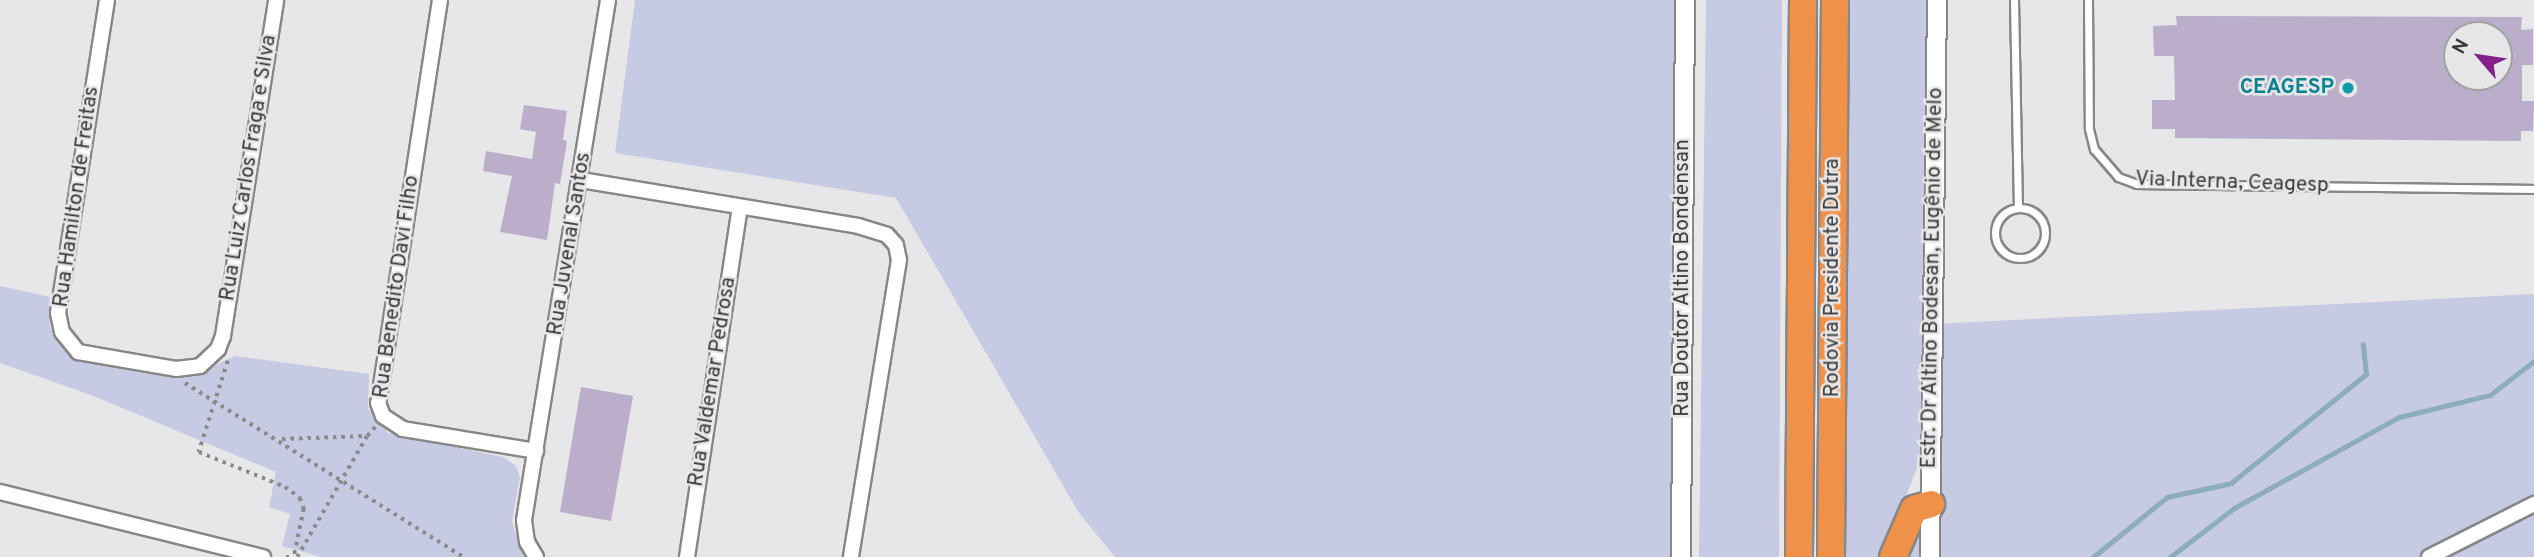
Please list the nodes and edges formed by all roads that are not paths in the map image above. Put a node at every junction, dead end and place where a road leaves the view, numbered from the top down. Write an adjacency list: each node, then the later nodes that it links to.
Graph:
1 (107, 0): 16 (street, Rua Hamilton de Freitas)
2 (276, 0): 16 (street, Rua Luiz Carlos Fraga e Silva)
3 (440, 0): 17 (street, Rua Benedito Davi Filho)
4 (608, 0): 12 (street, Rua Juvenal Santos)
5 (1685, 0): 25 (street, Rua Doutor Altino Bondensan)
6 (1803, 0): 26 (highway, Rodovia Presidente Dutra)
7 (1835, 0): 27 (highway, Rodovia Presidente Dutra)
8 (1937, 0): 19 (street, Estr. Dr Altino Bodesan, Eugênio de Melo)
9 (2014, 0): 15 (lane)
10 (2096, 0): 11 (lane)
11 (2089, 4): 13 (lane, Via Interna, Ceagesp)
12 (581, 180): 14 (street); 17 (street, Rua Juvenal Santos)
13 (2534, 189)
14 (740, 207): 23 (street, Rua Valdemar Pedrosa); 24 (street)
15 (2018, 208): 15 (lane)
16 (221, 342)
17 (536, 452): 22 (street, Rua Juvenal Santos)
18 (0, 492): 21 (street)
19 (1931, 504): 28 (highway); 29 (street, Estr. Dr Altino Bodesan, Eugênio de Melo)
20 (2534, 504): 30 (street)
21 (263, 557)
22 (536, 557)
23 (687, 557)
24 (851, 557)
25 (1682, 557)
26 (1799, 557)
27 (1831, 557)
28 (1893, 557)
29 (1930, 557)
30 (2429, 557)

